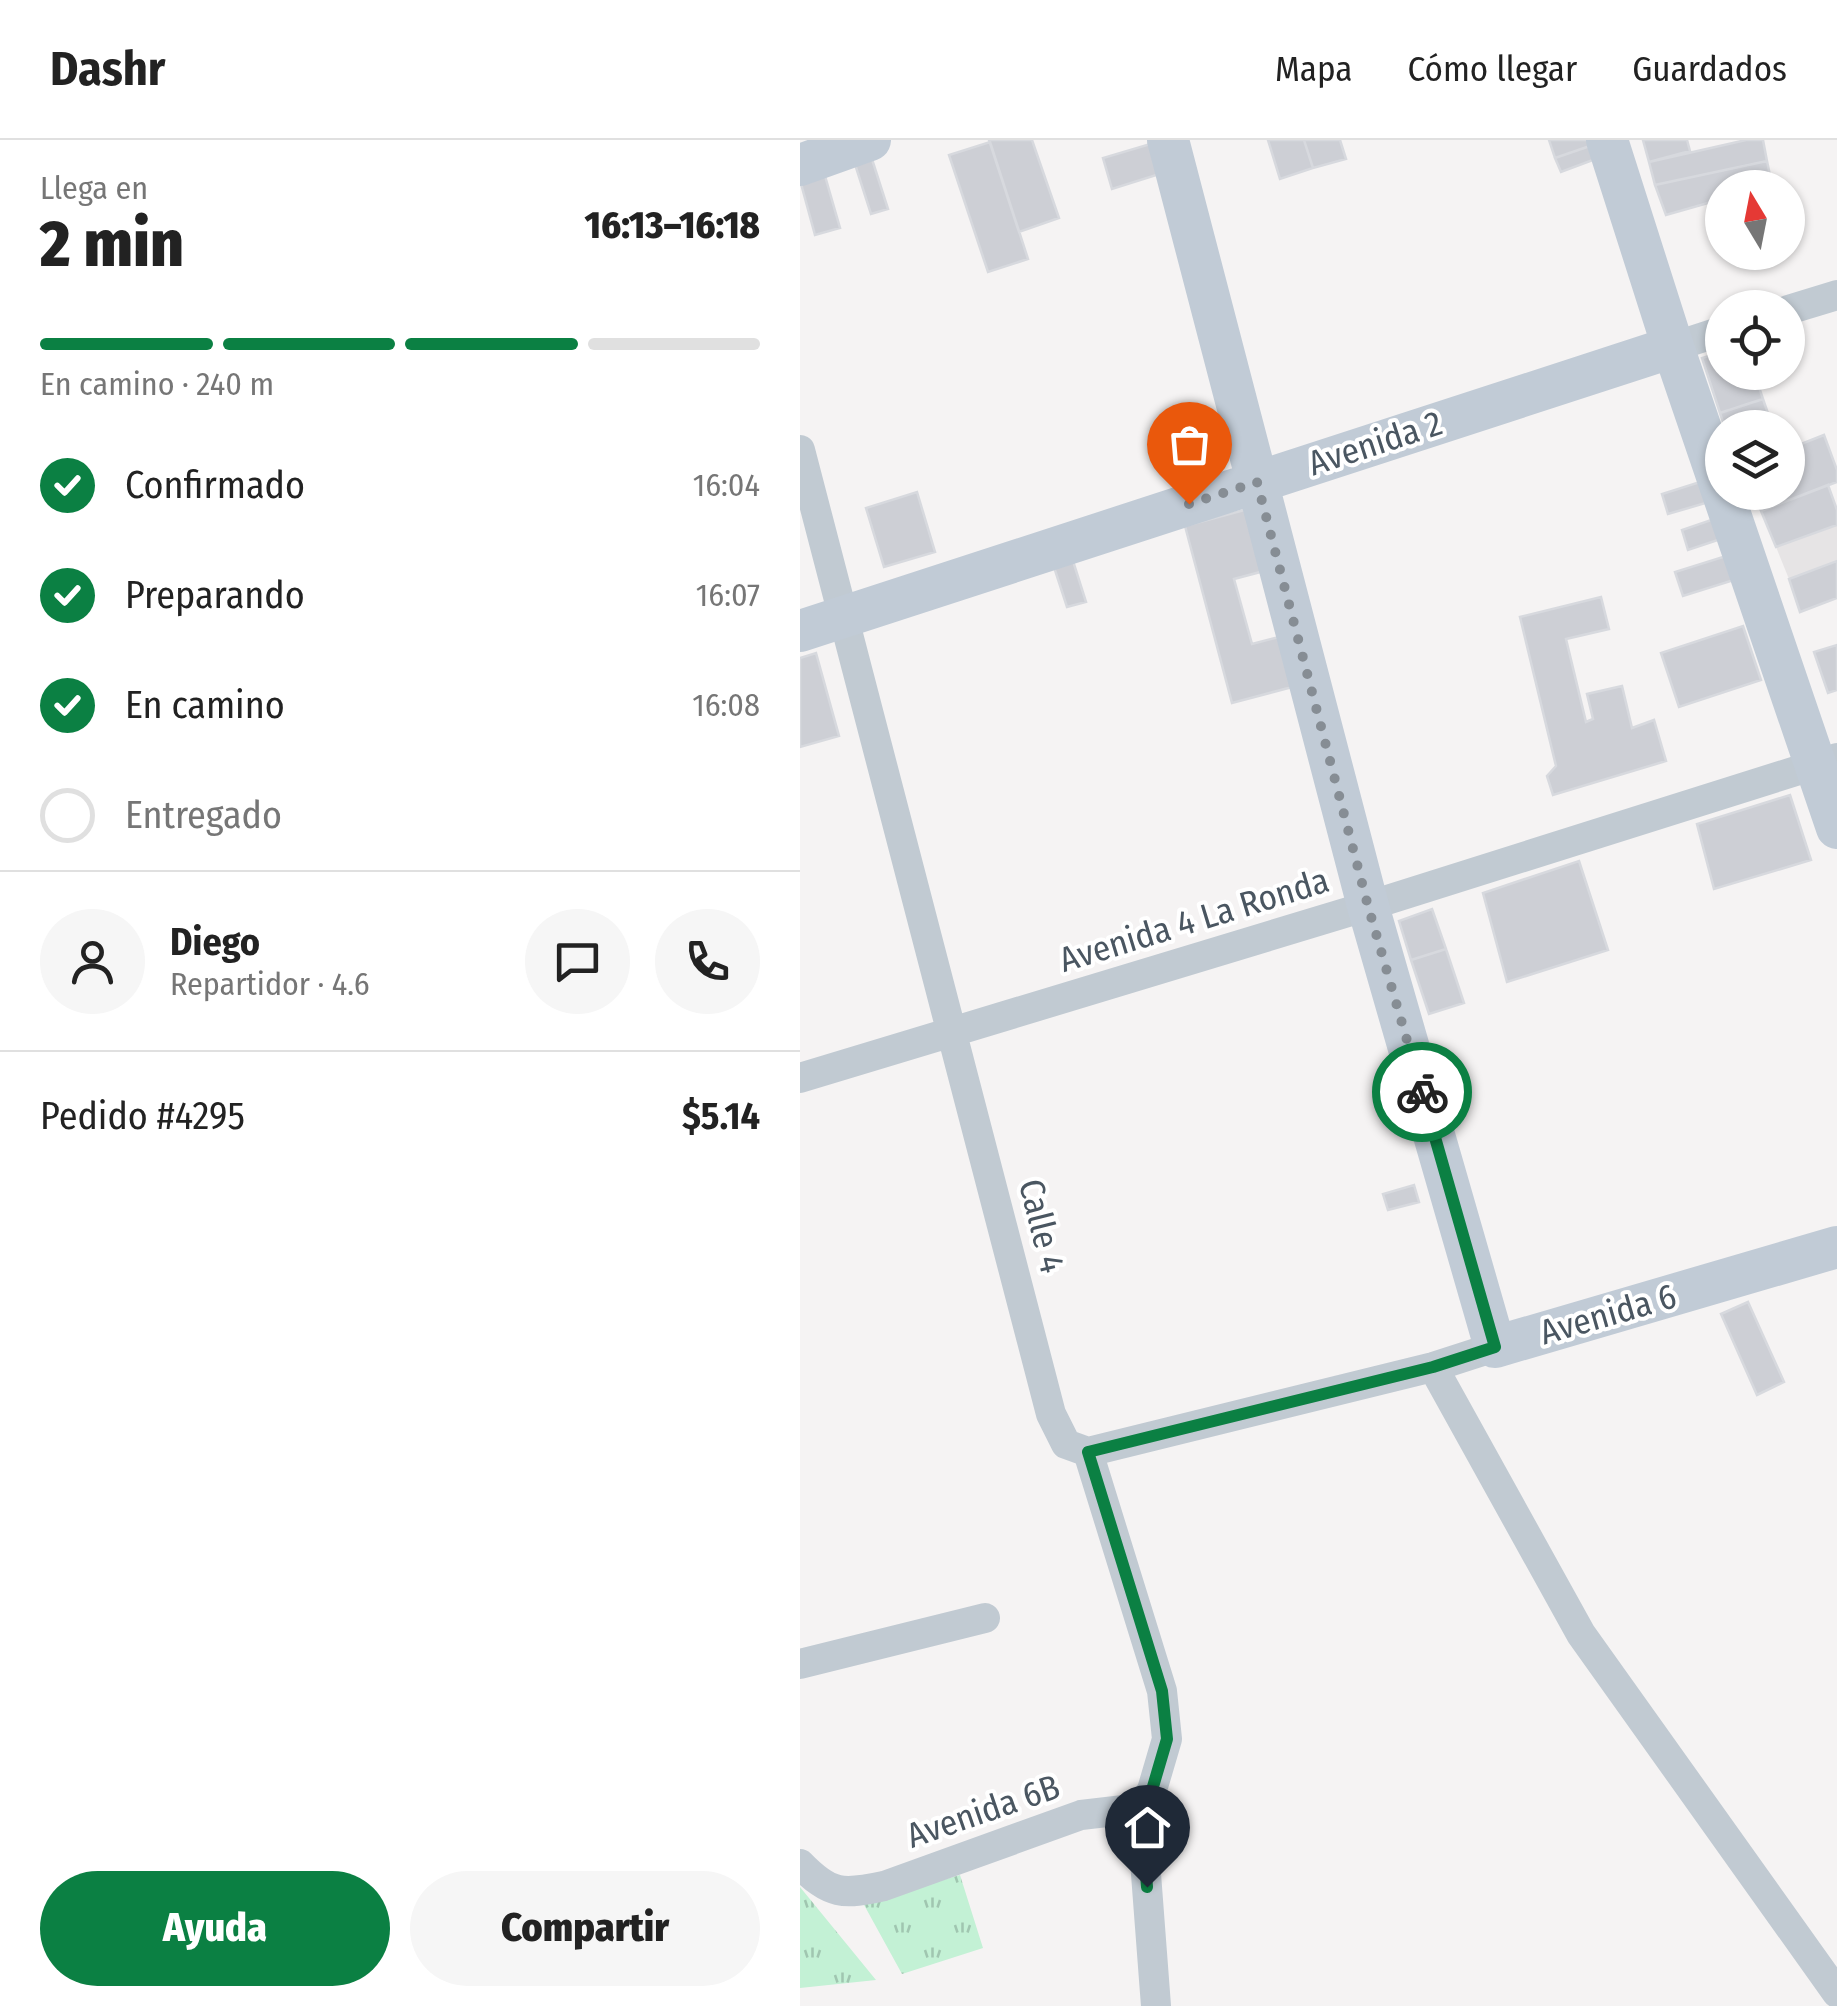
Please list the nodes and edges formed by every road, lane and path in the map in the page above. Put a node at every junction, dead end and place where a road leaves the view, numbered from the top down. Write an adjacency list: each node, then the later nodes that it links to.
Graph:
1 (870, 140): 4 (main road)
2 (1168, 140): 10 (main road)
3 (1607, 140): 8 (main road)
4 (800, 165)
5 (1837, 295): 6 (street)
6 (1805, 305)
7 (1705, 336): 8 (street, Avenida 2)
8 (1672, 347): 10 (main road, Avenida 2); 13 (main road)
9 (800, 450): 11 (street, Calle 4)
10 (1257, 482): 11 (main road, Avenida 2); 15 (main road)
11 (844, 617): 12 (main road, Avenida 2); 16 (street, Calle 4)
12 (800, 631)
13 (1826, 762): 14 (main road); 15 (street, Avenida 4 La Ronda)
14 (1837, 828)
15 (1368, 906): 16 (street, Avenida 4 La Ronda); 19 (main road)
16 (954, 1033): 17 (street, Avenida 4 La Ronda); 21 (street, Calle 4)
17 (800, 1078)
18 (1837, 1247): 19 (main road, Avenida 6)
19 (1495, 1347): 20 (street, Avenida 6)
20 (1433, 1367): 21 (street, Avenida 6); 26 (street)
21 (1088, 1452): 24 (street, Calle 4)
22 (985, 1618): 23 (street)
23 (800, 1664)
24 (1141, 1808): 25 (street, Avenida 6B); 27 (street, Calle 4)
25 (800, 1864)
26 (1837, 1993)
27 (1156, 2006)

